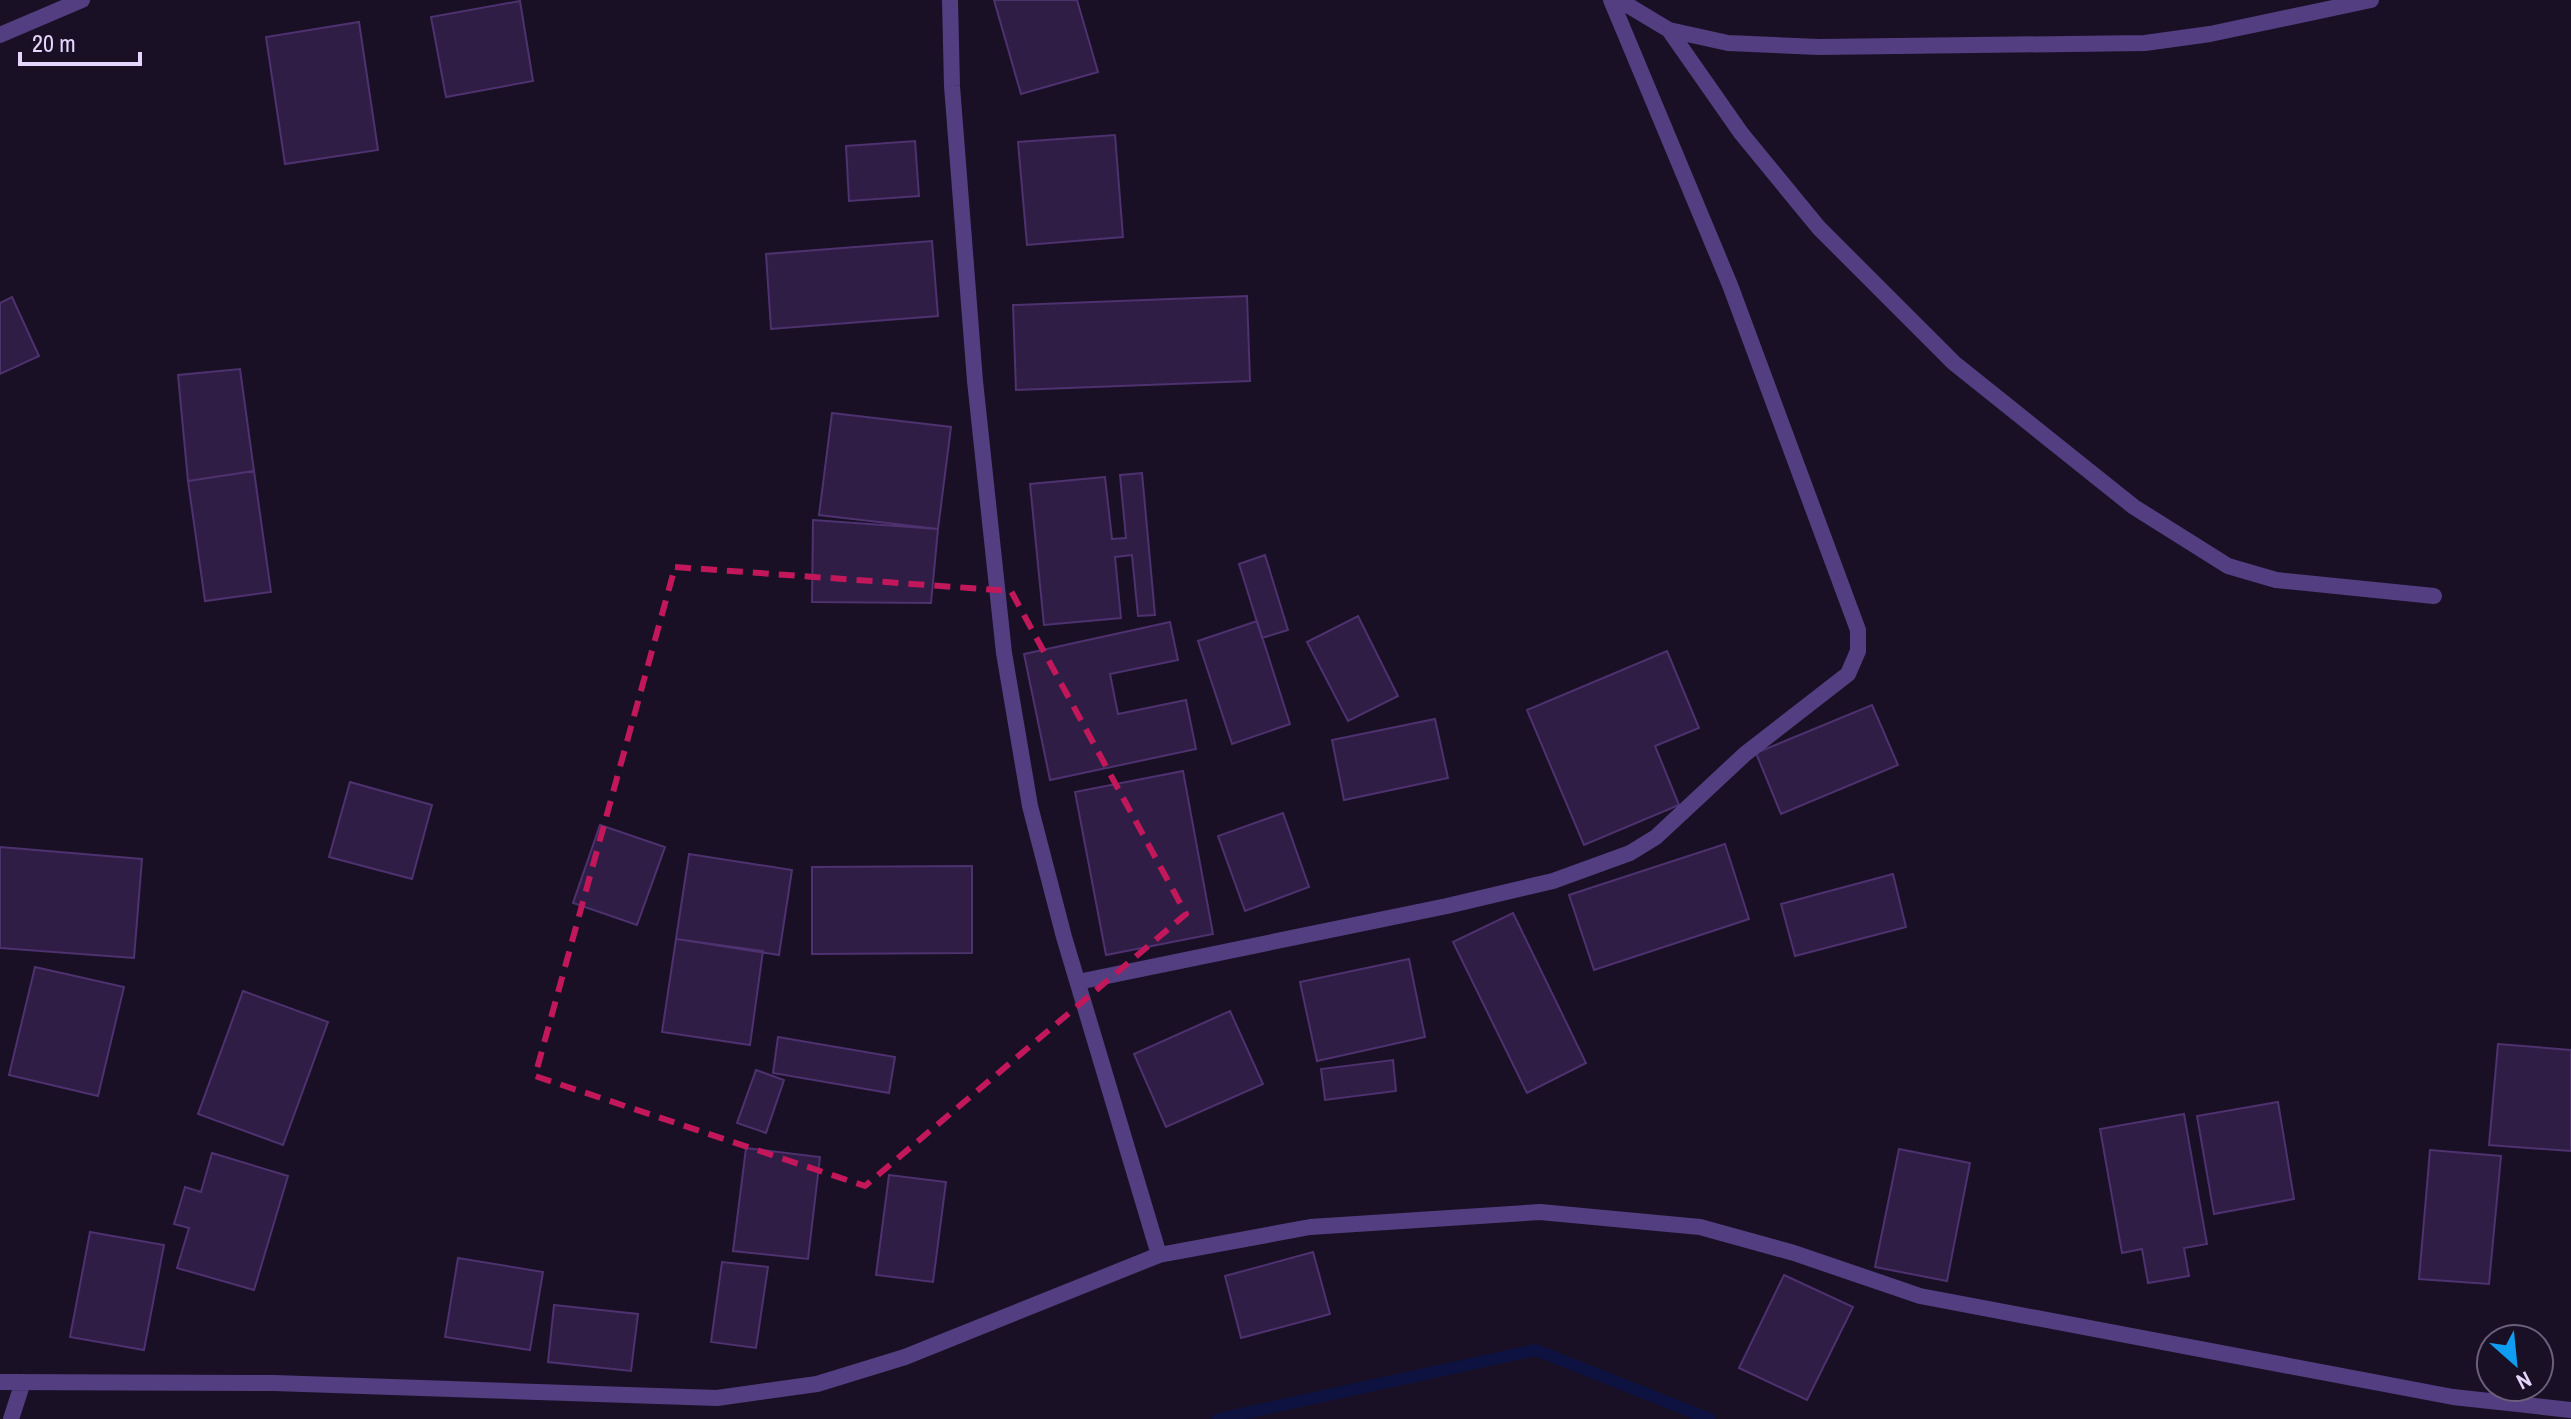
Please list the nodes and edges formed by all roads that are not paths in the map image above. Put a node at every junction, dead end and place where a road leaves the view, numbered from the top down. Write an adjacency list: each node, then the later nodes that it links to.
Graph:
1 (82, 0): 7 (street)
2 (950, 0): 9 (street)
3 (1611, 0): 9 (street)
4 (1619, 0): 6 (street)
5 (2371, 0): 6 (street)
6 (1669, 30): 8 (street)
7 (0, 35)
8 (2434, 596)
9 (1078, 982): 10 (street)
10 (1159, 1255): 12 (street); 13 (street)
11 (0, 1382): 12 (street)
12 (23, 1382): 14 (street)
13 (2571, 1410)
14 (11, 1419)

